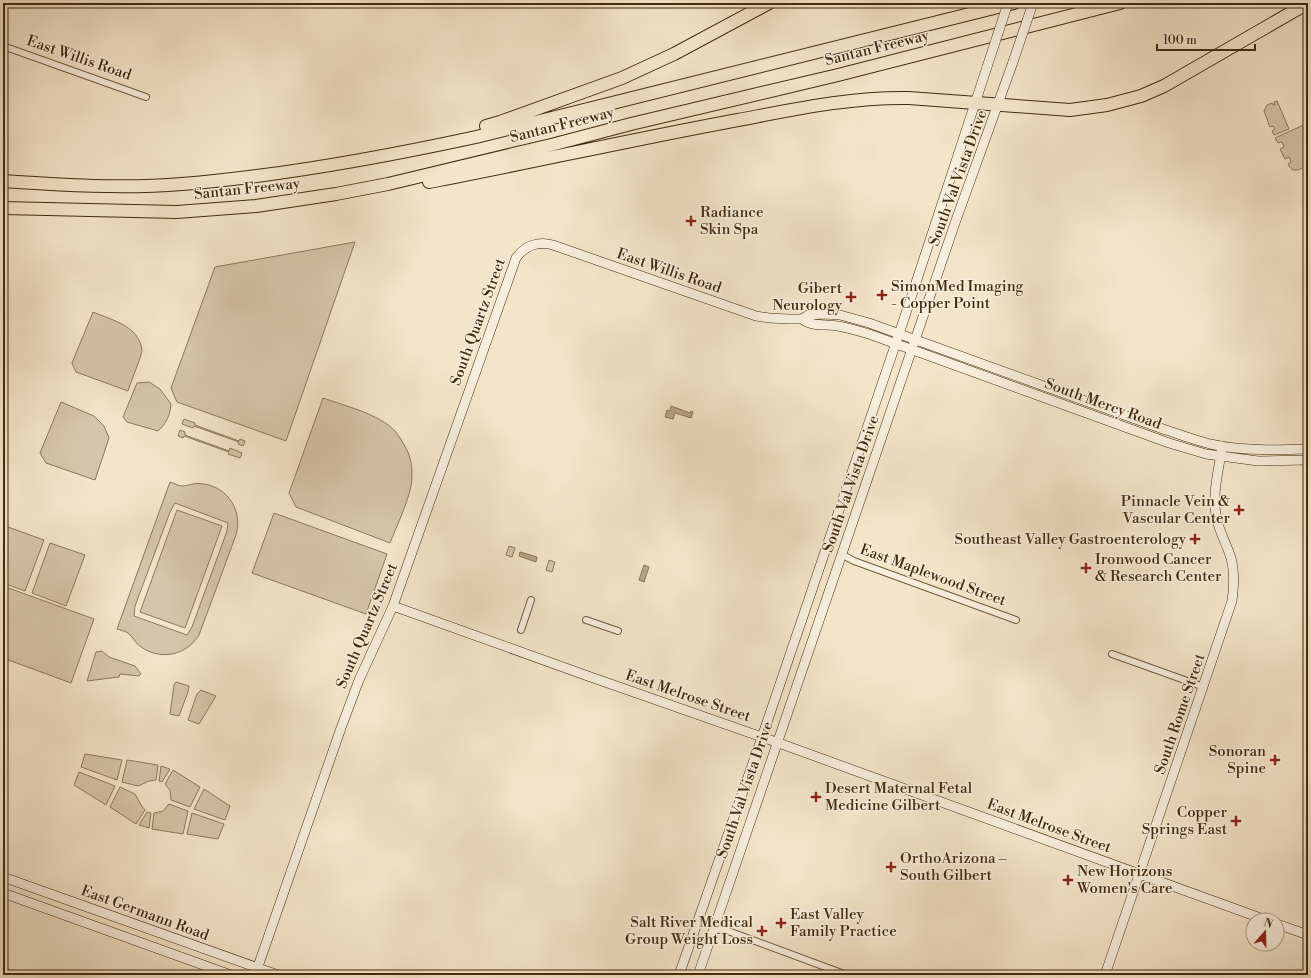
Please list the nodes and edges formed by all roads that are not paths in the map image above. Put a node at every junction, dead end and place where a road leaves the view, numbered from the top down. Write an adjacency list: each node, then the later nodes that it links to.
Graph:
1 (769, 3): 11 (highway)
2 (1008, 3): 9 (main road, South Val Vista Drive, bridge)
3 (1014, 3): 11 (highway, Santan Freeway)
4 (1033, 3): 10 (main road, South Val Vista Drive, bridge)
5 (1120, 3): 13 (highway, Santan Freeway)
6 (1308, 3): 10 (highway)
7 (3, 46): 8 (street, East Willis Road)
8 (146, 97)
9 (975, 102): 10 (highway); 13 (highway); 17 (main road, South Val Vista Drive)
10 (999, 104): 18 (main road, South Val Vista Drive)
11 (425, 148): 12 (highway, Santan Freeway)
12 (3, 181)
13 (388, 184): 14 (highway, Santan Freeway)
14 (3, 208)
15 (528, 247): 16 (main road, East Willis Road); 28 (main road, South Quartz Street)
16 (802, 319): 17 (main road, East Willis Road); 19 (main road, East Willis Road)
17 (899, 334): 18 (main road, South Mercy Road); 19 (main road, South Val Vista Drive)
18 (915, 340): 20 (main road, South Val Vista Drive); 21 (main road, South Mercy Road)
19 (895, 344): 20 (main road, South Mercy Road); 25 (main road, South Val Vista Drive)
20 (912, 350): 23 (main road, South Mercy Road); 26 (main road, South Val Vista Drive)
21 (1222, 446): 22 (main road, South Mercy Road); 23 (main road, South Rome Street)
22 (1308, 449)
23 (1221, 457): 24 (main road, South Mercy Road); 34 (main road, South Rome Street)
24 (1308, 460)
25 (826, 548): 26 (main road); 35 (main road, South Val Vista Drive)
26 (841, 554): 30 (street, East Maplewood Street); 36 (main road, South Val Vista Drive)
27 (531, 600): 31 (street)
28 (393, 606): 35 (main road, East Melrose Street); 46 (main road, South Quartz Street)
29 (586, 620): 32 (street)
30 (1016, 620)
31 (521, 630)
32 (618, 631)
33 (1112, 654): 34 (street)
34 (1204, 687): 37 (main road, South Rome Street)
35 (762, 737): 36 (main road, East Melrose Street); 41 (main road, South Val Vista Drive)
36 (776, 742): 37 (main road, East Melrose Street); 43 (main road, South Val Vista Drive)
37 (1140, 874): 40 (main road, East Melrose Street); 53 (main road, South Rome Street)
38 (3, 877): 46 (main road, East Germann Road)
39 (3, 893): 48 (main road, East Germann Road)
40 (1245, 912)
41 (697, 923): 43 (main road); 50 (main road, South Val Vista Drive)
42 (1285, 927): 44 (main road)
43 (713, 929): 51 (main road, South Val Vista Drive); 52 (street)
44 (1308, 935)
45 (3, 971): 47 (street)
46 (256, 971): 49 (main road, East Germann Road)
47 (13, 975)
48 (231, 975)
49 (278, 975)
50 (679, 975)
51 (698, 975)
52 (847, 975)
53 (1105, 975)

